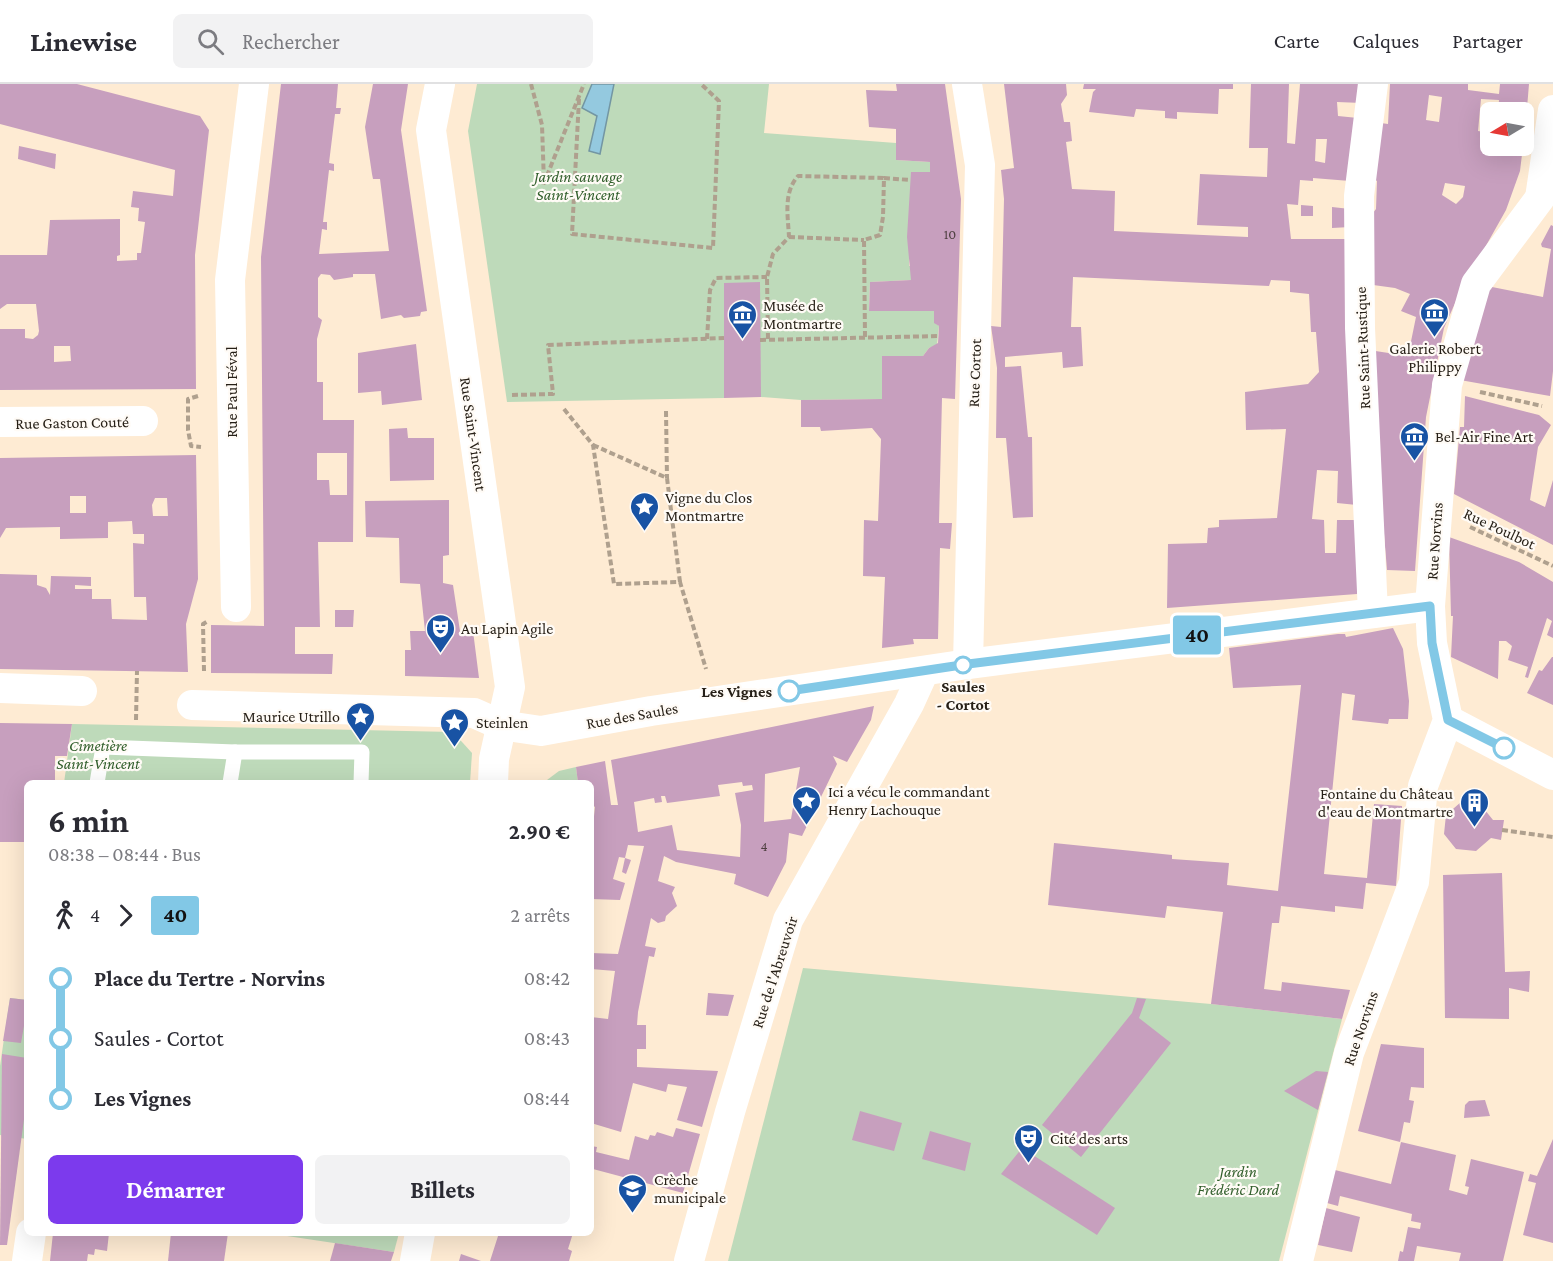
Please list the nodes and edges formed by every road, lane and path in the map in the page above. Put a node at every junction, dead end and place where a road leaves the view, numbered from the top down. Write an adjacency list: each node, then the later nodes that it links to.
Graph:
1 (254, 84): 37 (street, Rue Paul Féval)
2 (440, 84): 48 (street, Rue Saint-Vincent)
3 (531, 84): 8 (path)
4 (584, 84): 8 (path)
5 (701, 84): 8 (path)
6 (967, 84): 39 (street, Rue Cortot)
7 (1373, 84): 38 (street, Rue Saint-Rustique)
8 (579, 99)
9 (1553, 110): 10 (street, Rue Norvins)
10 (1549, 171): 22 (street, Rue Norvins)
11 (884, 178): 12 (path); 13 (path); 14 (path)
12 (910, 180)
13 (789, 237): 14 (path); 15 (path)
14 (864, 240): 17 (path)
15 (767, 277): 19 (path); 20 (path)
16 (939, 336): 17 (path)
17 (865, 337): 20 (path)
18 (724, 338): 19 (path)
19 (707, 339): 23 (path)
20 (768, 339): 21 (path)
21 (760, 340)
22 (1447, 385): 25 (path); 33 (street, Rue Norvins)
23 (512, 395)
24 (195, 396): 31 (path)
25 (1542, 406)
26 (564, 409): 30 (path)
27 (666, 411): 32 (path)
28 (143, 421): 29 (street, Rue Gaston Couté)
29 (0, 422)
30 (593, 445): 32 (path); 35 (path)
31 (196, 447)
32 (667, 478): 35 (path)
33 (1437, 511): 34 (path, Rue Poulbot); 36 (street, Rue Norvins)
34 (1553, 566)
35 (680, 582): 42 (path)
36 (1430, 606): 38 (street, Rue des Saules); 47 (street, Rue Norvins)
37 (236, 607): 45 (path)
38 (1373, 613): 39 (street, Rue des Saules)
39 (968, 664): 41 (street, Rue des Saules)
40 (138, 671): 46 (path)
41 (924, 671): 48 (street, Rue des Saules); 61 (street, Rue de l'Abreuvoir)
42 (708, 674)
43 (0, 688): 44 (street)
44 (81, 691)
45 (198, 693): 48 (street, Rue des Saules)
46 (136, 720)
47 (1448, 720): 50 (street); 62 (street, Rue Norvins)
48 (501, 725): 54 (street, Rue Saint-Vincent)
49 (235, 752): 51 (lane); 52 (lane); 53 (lane)
50 (1553, 775)
51 (98, 780)
52 (230, 780)
53 (361, 780)
54 (493, 780)
55 (1502, 830): 56 (path)
56 (1553, 837)
57 (31, 1236): 59 (street)
58 (419, 1236): 60 (street)
59 (27, 1261)
60 (415, 1261)
61 (689, 1261)
62 (1298, 1261)

